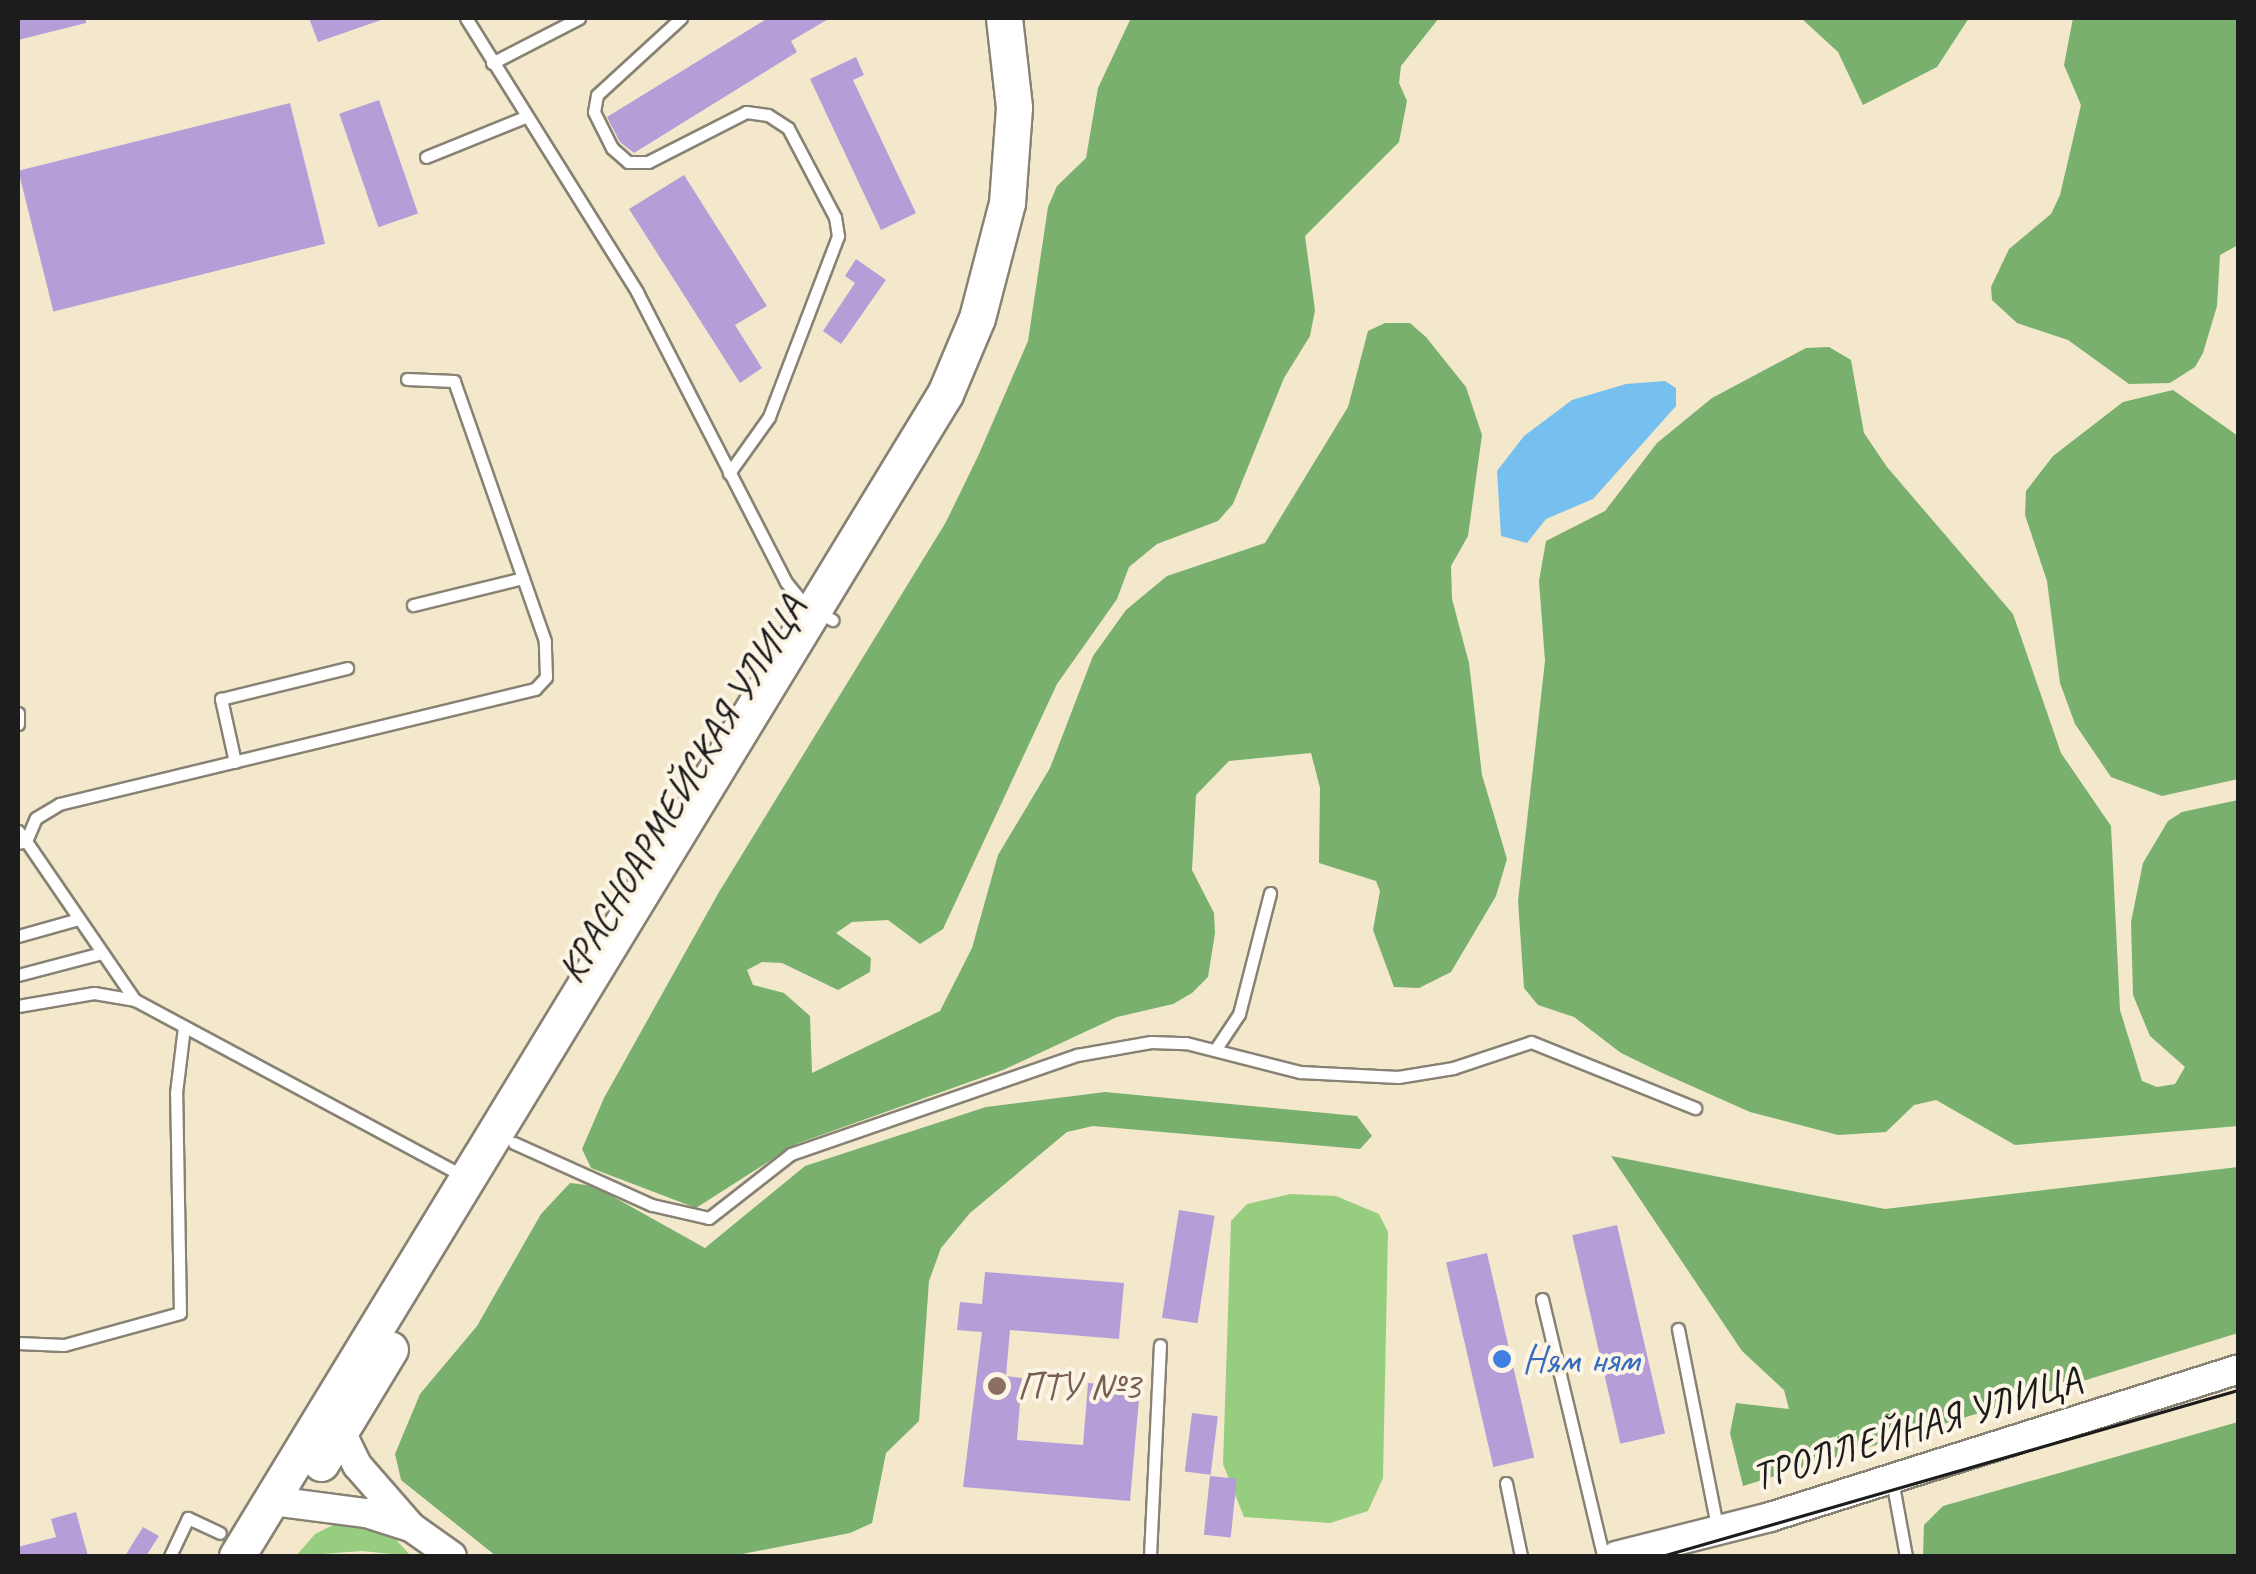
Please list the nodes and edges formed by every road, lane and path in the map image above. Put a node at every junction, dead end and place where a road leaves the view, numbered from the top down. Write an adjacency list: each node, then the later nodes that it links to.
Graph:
1 (466, 18): 6 (lane)
2 (579, 18): 6 (lane)
3 (681, 18): 10 (lane)
4 (1004, 18): 13 (main road, КРАСНОАРМЕЙСКАЯ УЛИЦА)
5 (1026, 18): 13 (main road, КРАСНОАРМЕЙСКАЯ УЛИЦА)
6 (492, 63): 7 (lane)
7 (525, 116): 8 (lane); 10 (lane)
8 (426, 157)
9 (407, 380): 11 (lane)
10 (729, 472): 13 (lane)
11 (523, 578): 12 (lane); 17 (lane)
12 (412, 605)
13 (825, 616): 29 (main road, КРАСНОАРМЕЙСКАЯ УЛИЦА); 30 (main road, КРАСНОАРМЕЙСКАЯ УЛИЦА)
14 (347, 668): 17 (lane)
15 (18, 712): 16 (lane)
16 (18, 724)
17 (235, 762): 18 (lane)
18 (20, 839): 20 (lane)
19 (1270, 893): 27 (lane)
20 (79, 919): 21 (lane); 22 (lane)
21 (18, 936)
22 (102, 953): 23 (lane); 24 (lane)
23 (18, 975)
24 (135, 1000): 25 (lane); 26 (lane)
25 (18, 1006)
26 (184, 1027): 30 (lane); 33 (lane)
27 (1215, 1050): 28 (lane); 29 (lane)
28 (1695, 1108)
29 (514, 1143): 30 (main road, КРАСНОАРМЕЙСКАЯ УЛИЦА)
30 (477, 1176): 36 (main road, КРАСНОАРМЕЙСКАЯ УЛИЦА); 39 (main road, КРАСНОАРМЕЙСКАЯ УЛИЦА)
31 (1542, 1298): 48 (lane)
32 (1678, 1329): 40 (lane)
33 (18, 1343)
34 (1160, 1345): 46 (lane)
35 (2238, 1369): 37 (street, ТРОЛЛЕЙНАЯ УЛИЦА)
36 (341, 1432): 39 (main road, КРАСНОАРМЕЙСКАЯ УЛИЦА); 41 (street)
37 (1892, 1480): 40 (street, ТРОЛЛЕЙНАЯ УЛИЦА); 50 (lane)
38 (1506, 1483): 47 (lane)
39 (284, 1503): 41 (street); 42 (main road); 44 (main road, КРАСНОАРМЕЙСКАЯ УЛИЦА)
40 (1718, 1531): 49 (street, ТРОЛЛЕЙНАЯ УЛИЦА)
41 (421, 1540): 45 (street)
42 (228, 1545): 43 (lane)
43 (170, 1556)
44 (262, 1556)
45 (452, 1556)
46 (1150, 1556)
47 (1522, 1556)
48 (1603, 1556)
49 (1616, 1556)
50 (1906, 1556)

